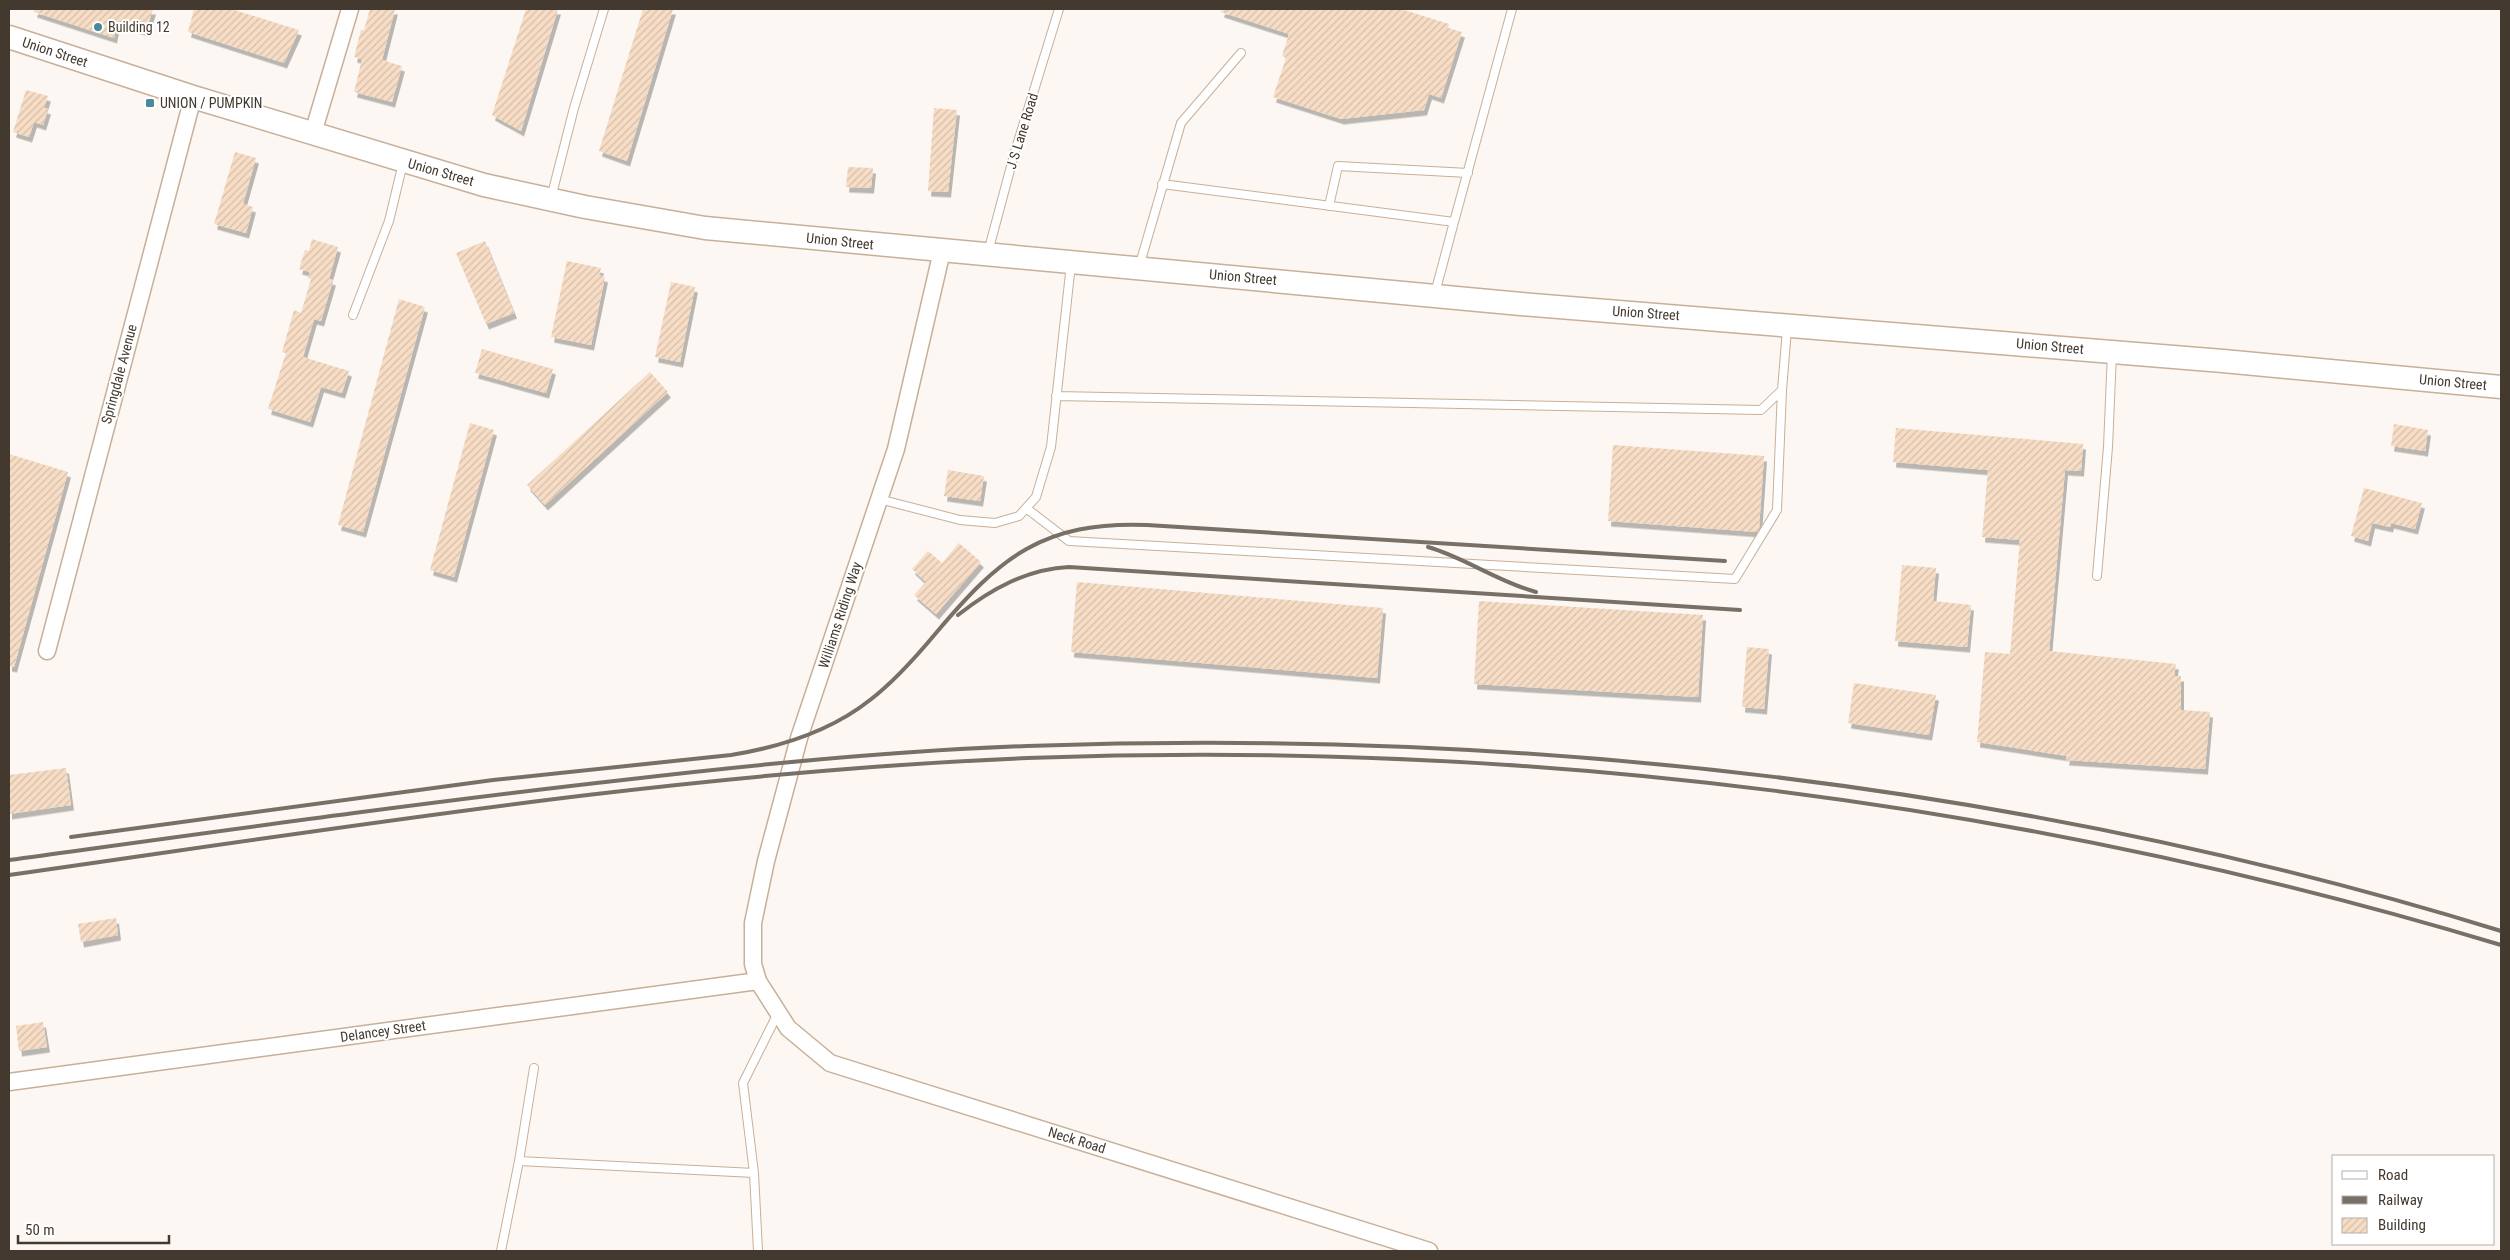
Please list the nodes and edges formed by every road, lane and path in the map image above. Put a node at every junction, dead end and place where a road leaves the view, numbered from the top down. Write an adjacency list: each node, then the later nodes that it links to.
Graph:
1 (350, 9): 8 (street)
2 (604, 9): 12 (lane)
3 (1058, 9): 16 (lane, J S Lane Road)
4 (1512, 9): 10 (lane)
5 (9, 37): 7 (main road, Union Street)
6 (1241, 53): 11 (lane)
7 (193, 97): 8 (main road, Union Street); 29 (street, Springdale Avenue)
8 (313, 133): 9 (main road, Union Street)
9 (404, 161): 12 (main road, Union Street); 20 (lane)
10 (1468, 173): 13 (lane); 14 (lane)
11 (1162, 184): 13 (lane); 18 (lane)
12 (551, 198): 15 (main road, Union Street)
13 (1329, 206): 14 (lane)
14 (1454, 222): 19 (lane)
15 (942, 251): 16 (main road, Union Street); 26 (street, Williams Riding Way)
16 (987, 254): 17 (main road, Union Street)
17 (1071, 262): 18 (main road, Union Street); 25 (lane)
18 (1139, 269): 19 (main road, Union Street)
19 (1434, 296): 21 (main road, Union Street)
20 (353, 315)
21 (1788, 324): 22 (main road, Union Street); 24 (lane)
22 (2112, 351): 23 (main road, Union Street); 28 (lane)
23 (2501, 387)
24 (1782, 390): 25 (lane); 27 (lane)
25 (1056, 396): 27 (lane)
26 (879, 499): 27 (lane); 30 (street, Williams Riding Way)
27 (1026, 508)
28 (2097, 576)
29 (47, 652)
30 (758, 981): 31 (street, Neck Road); 33 (street, Delancey Street)
31 (778, 1013): 35 (lane); 38 (street, Neck Road)
32 (534, 1068): 34 (lane)
33 (9, 1082)
34 (519, 1161): 35 (lane); 36 (lane)
35 (754, 1173): 37 (lane)
36 (501, 1251)
37 (758, 1251)
38 (1429, 1251)

